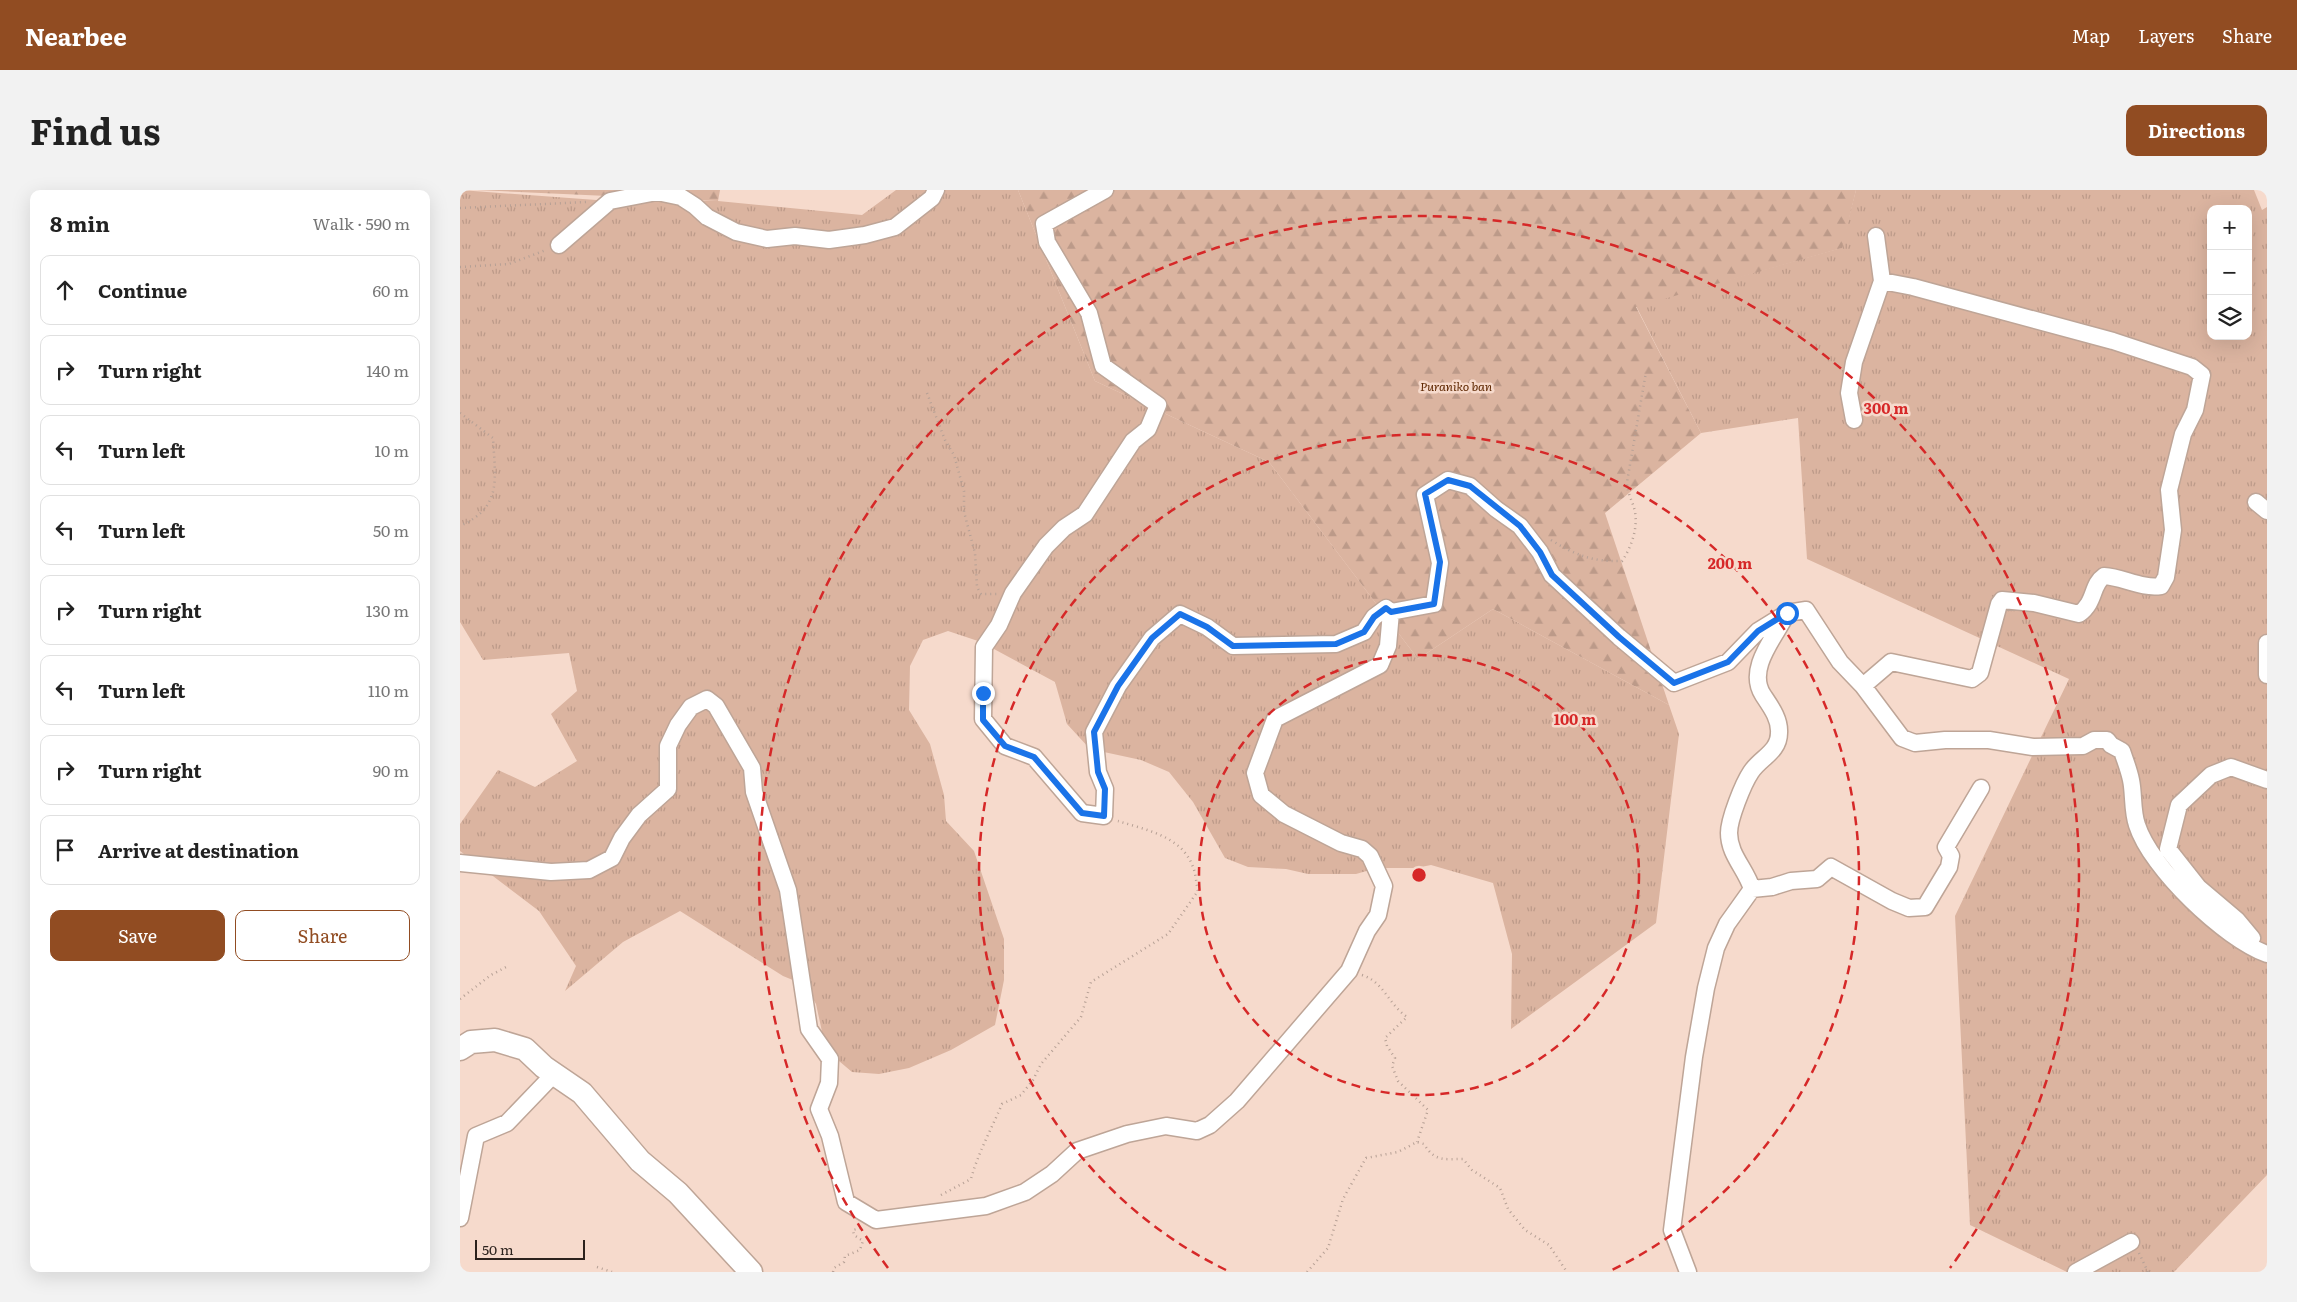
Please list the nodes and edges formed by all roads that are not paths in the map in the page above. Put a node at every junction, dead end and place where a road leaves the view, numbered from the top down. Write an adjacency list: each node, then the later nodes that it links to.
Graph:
1 (936, 190): 4 (street)
2 (1105, 190): 7 (street)
3 (1876, 236): 5 (street)
4 (559, 246)
5 (1882, 281): 6 (street); 11 (street)
6 (1854, 420)
7 (1391, 612): 8 (street); 14 (street)
8 (1787, 613): 11 (street); 15 (street)
9 (2267, 643): 10 (street)
10 (2267, 675)
11 (1864, 686): 16 (street)
12 (2267, 780): 16 (street)
13 (1981, 788): 15 (street)
14 (460, 863)
15 (1752, 888): 23 (street)
16 (2248, 945): 17 (street)
17 (2267, 954)
18 (460, 1049): 19 (street)
19 (555, 1073): 20 (street); 22 (street)
20 (460, 1218)
21 (2131, 1242): 24 (street)
22 (751, 1272)
23 (1688, 1272)
24 (2076, 1272)

